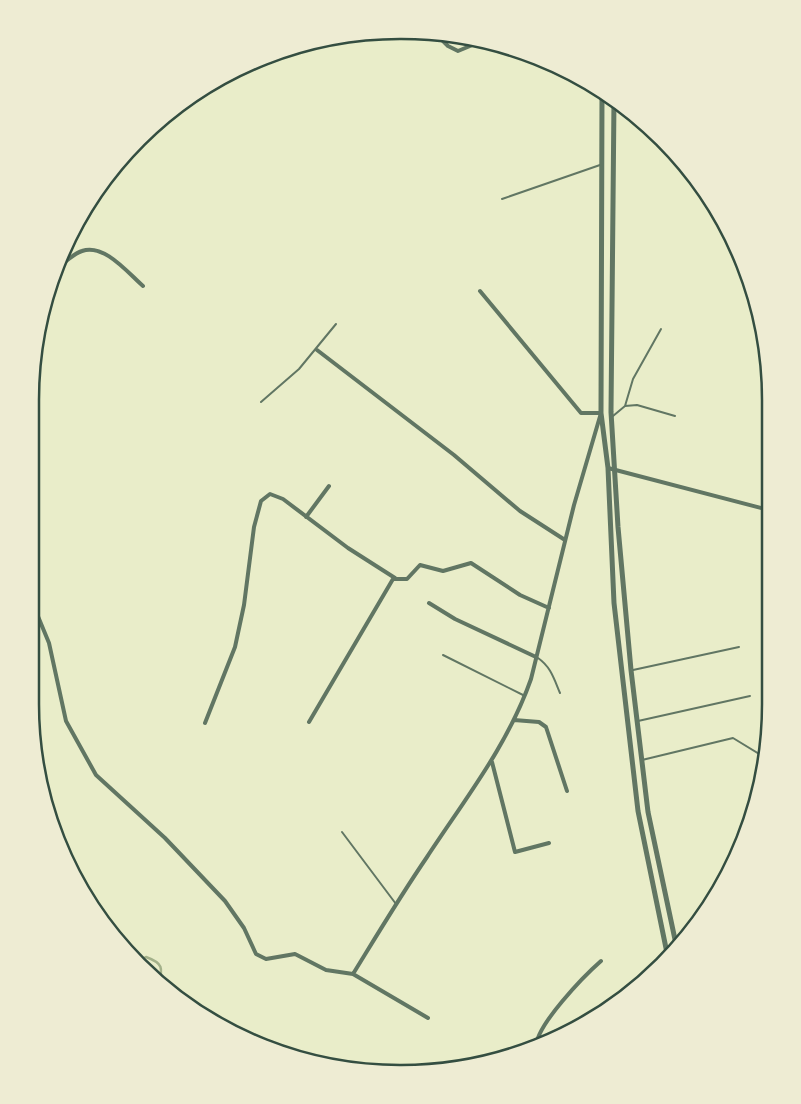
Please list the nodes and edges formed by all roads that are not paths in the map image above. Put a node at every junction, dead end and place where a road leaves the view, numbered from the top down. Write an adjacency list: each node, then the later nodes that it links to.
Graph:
1 (444, 42): 2 (street)
2 (470, 46)
3 (602, 101): 5 (street)
4 (614, 109): 17 (street)
5 (602, 164): 6 (lane); 15 (street)
6 (502, 199)
7 (66, 261): 8 (street)
8 (143, 286)
9 (480, 291): 15 (street)
10 (336, 324): 12 (lane)
11 (661, 329): 14 (lane)
12 (317, 350): 13 (lane); 23 (street)
13 (261, 402)
14 (625, 406): 16 (lane); 17 (lane)
15 (601, 413): 18 (street); 23 (street)
16 (675, 416)
17 (611, 418): 19 (street)
18 (608, 468): 19 (street); 47 (street)
19 (616, 470): 21 (street); 31 (street)
20 (329, 486): 22 (street)
21 (762, 506)
22 (306, 516): 24 (street); 38 (street)
23 (565, 540): 26 (street)
24 (394, 578): 26 (street); 37 (street)
25 (429, 603): 30 (street)
26 (549, 608): 30 (street)
27 (39, 619): 49 (street)
28 (739, 647): 31 (lane)
29 (443, 655): 33 (lane)
30 (536, 657): 32 (lane); 33 (street)
31 (631, 670): 36 (street)
32 (560, 693)
33 (525, 696): 35 (street)
34 (750, 696): 36 (lane)
35 (514, 720): 41 (street); 42 (street)
36 (637, 721): 40 (street)
37 (309, 722)
38 (205, 723)
39 (759, 754): 40 (lane)
40 (642, 760): 46 (street)
41 (492, 762): 44 (street); 45 (street)
42 (567, 791)
43 (342, 832): 45 (lane)
44 (548, 843)
45 (396, 904): 49 (street)
46 (675, 939)
47 (666, 948)
48 (601, 961): 51 (street)
49 (353, 974): 50 (street)
50 (428, 1018)
51 (538, 1038)

